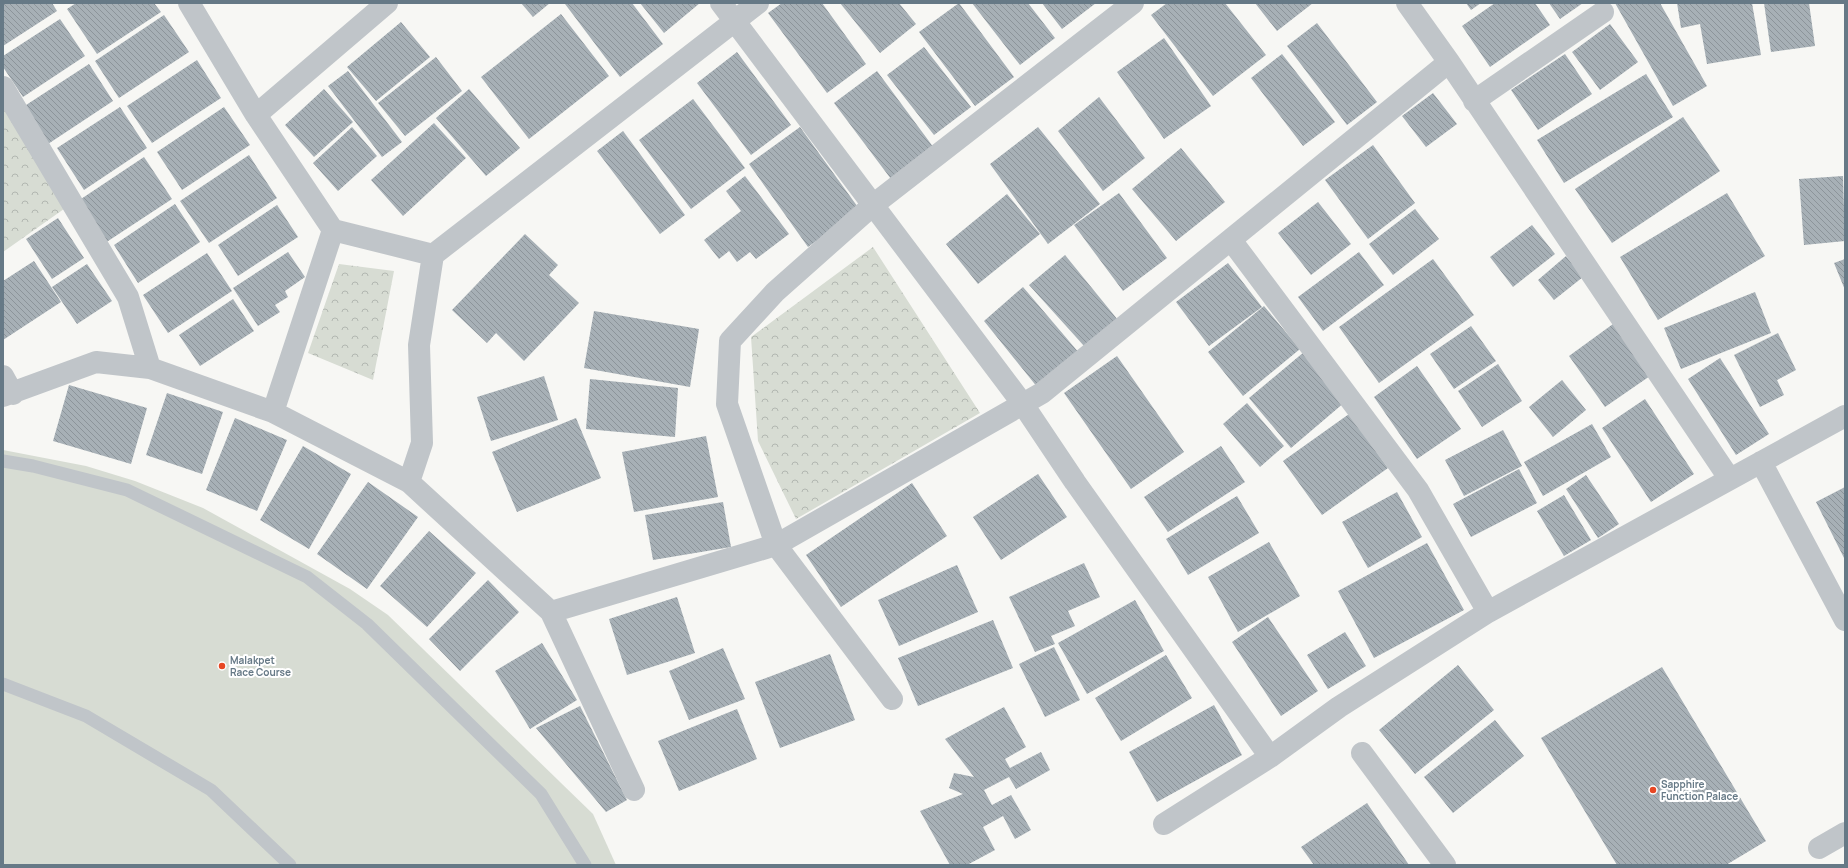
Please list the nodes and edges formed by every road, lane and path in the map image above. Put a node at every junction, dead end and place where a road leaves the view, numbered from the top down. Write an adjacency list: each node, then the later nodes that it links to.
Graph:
1 (189, 3): 12 (street)
2 (387, 3): 12 (street)
3 (721, 3): 8 (street)
4 (758, 3): 8 (street)
5 (1133, 3): 13 (street)
6 (1407, 3): 9 (street)
7 (1604, 12): 11 (street)
8 (735, 22): 13 (street); 16 (street)
9 (1449, 62): 11 (street); 15 (street)
10 (3, 86): 17 (street)
11 (1474, 101): 24 (street)
12 (256, 115): 14 (street)
13 (873, 205): 19 (street); 26 (street)
14 (333, 230): 16 (street); 20 (street)
15 (1231, 240): 19 (street); 28 (street)
16 (433, 255): 25 (street)
17 (150, 368): 18 (street); 20 (street)
18 (6, 388)
19 (1022, 403): 26 (street); 33 (street)
20 (273, 412): 25 (street)
21 (1845, 416): 23 (street)
22 (3, 461): 39 (lane)
23 (1761, 462): 24 (street); 29 (street)
24 (1729, 478): 28 (street)
25 (409, 482): 27 (street)
26 (776, 545): 27 (street); 31 (street)
27 (551, 612): 34 (street)
28 (1488, 612): 33 (street)
29 (1845, 620)
30 (3, 684): 38 (lane)
31 (892, 700)
32 (1362, 753): 40 (street)
33 (1270, 757): 35 (street)
34 (634, 790)
35 (1164, 824)
36 (1845, 833): 37 (street)
37 (1819, 848)
38 (290, 865)
39 (585, 865)
40 (1445, 865)

